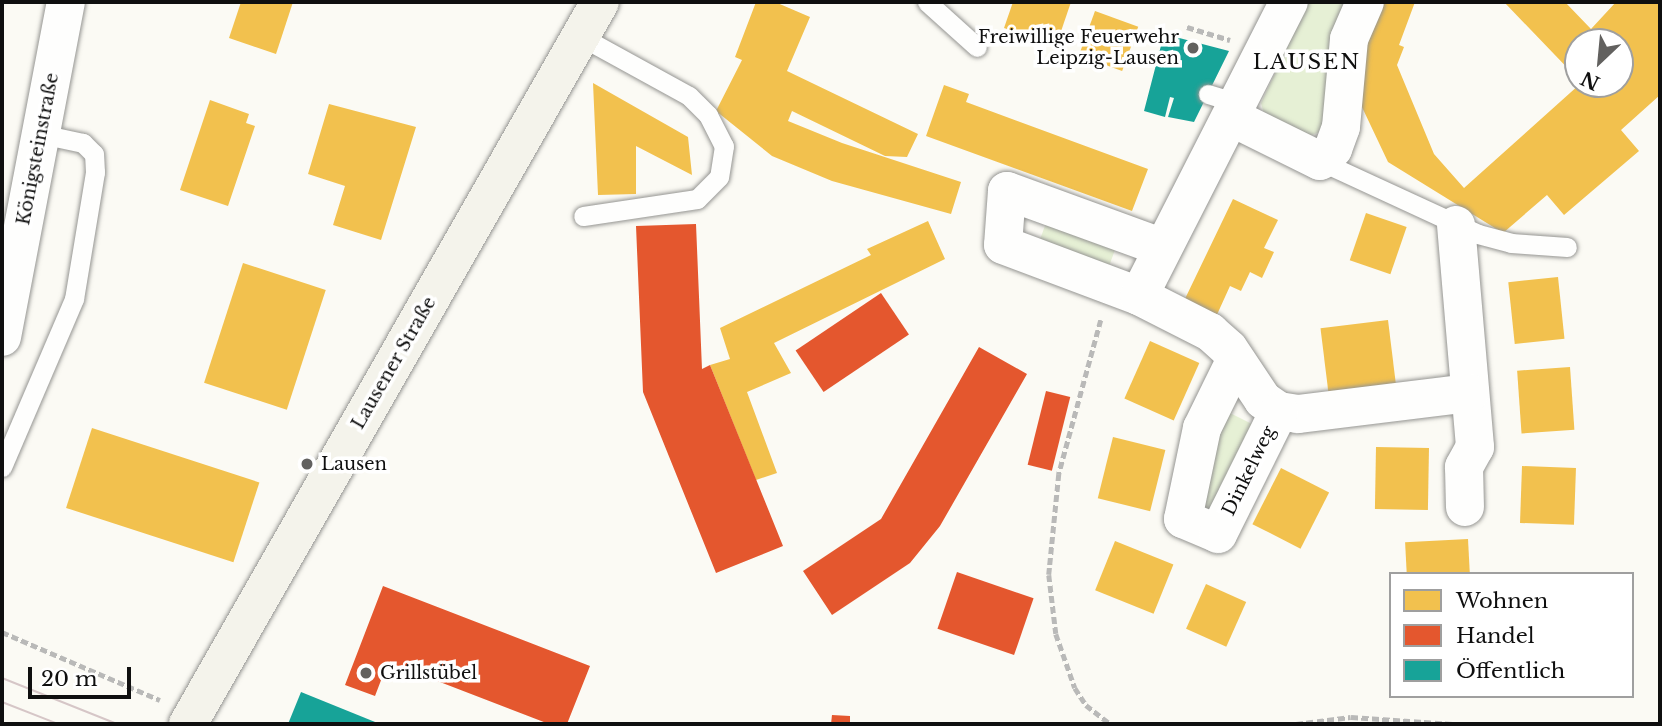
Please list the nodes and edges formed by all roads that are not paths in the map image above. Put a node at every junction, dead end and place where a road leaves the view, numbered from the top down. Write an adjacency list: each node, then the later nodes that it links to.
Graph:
1 (66, 2): 9 (street, Königsteinstraße)
2 (600, 2): 6 (main road, Lausener Straße)
3 (928, 2): 7 (lane)
4 (1289, 2): 8 (street)
5 (1365, 2): 10 (street)
6 (580, 36): 11 (lane); 22 (main road, Lausener Straße)
7 (977, 47)
8 (1226, 105): 10 (street); 13 (street)
9 (41, 134): 16 (street, Königsteinstraße); 20 (lane)
10 (1320, 161): 12 (lane)
11 (583, 216)
12 (1456, 225): 14 (lane); 18 (street)
13 (1161, 247): 15 (street); 15 (street, Dinkelweg)
14 (1567, 247)
15 (1126, 291): 17 (street, Dinkelweg)
16 (2, 337)
17 (1235, 361): 19 (street, Dinkelweg); 19 (street, Dinkelweg)
18 (1470, 393): 19 (street, Dinkelweg); 21 (street)
19 (1279, 411)
20 (2, 467)
21 (1465, 507)
22 (178, 714)

